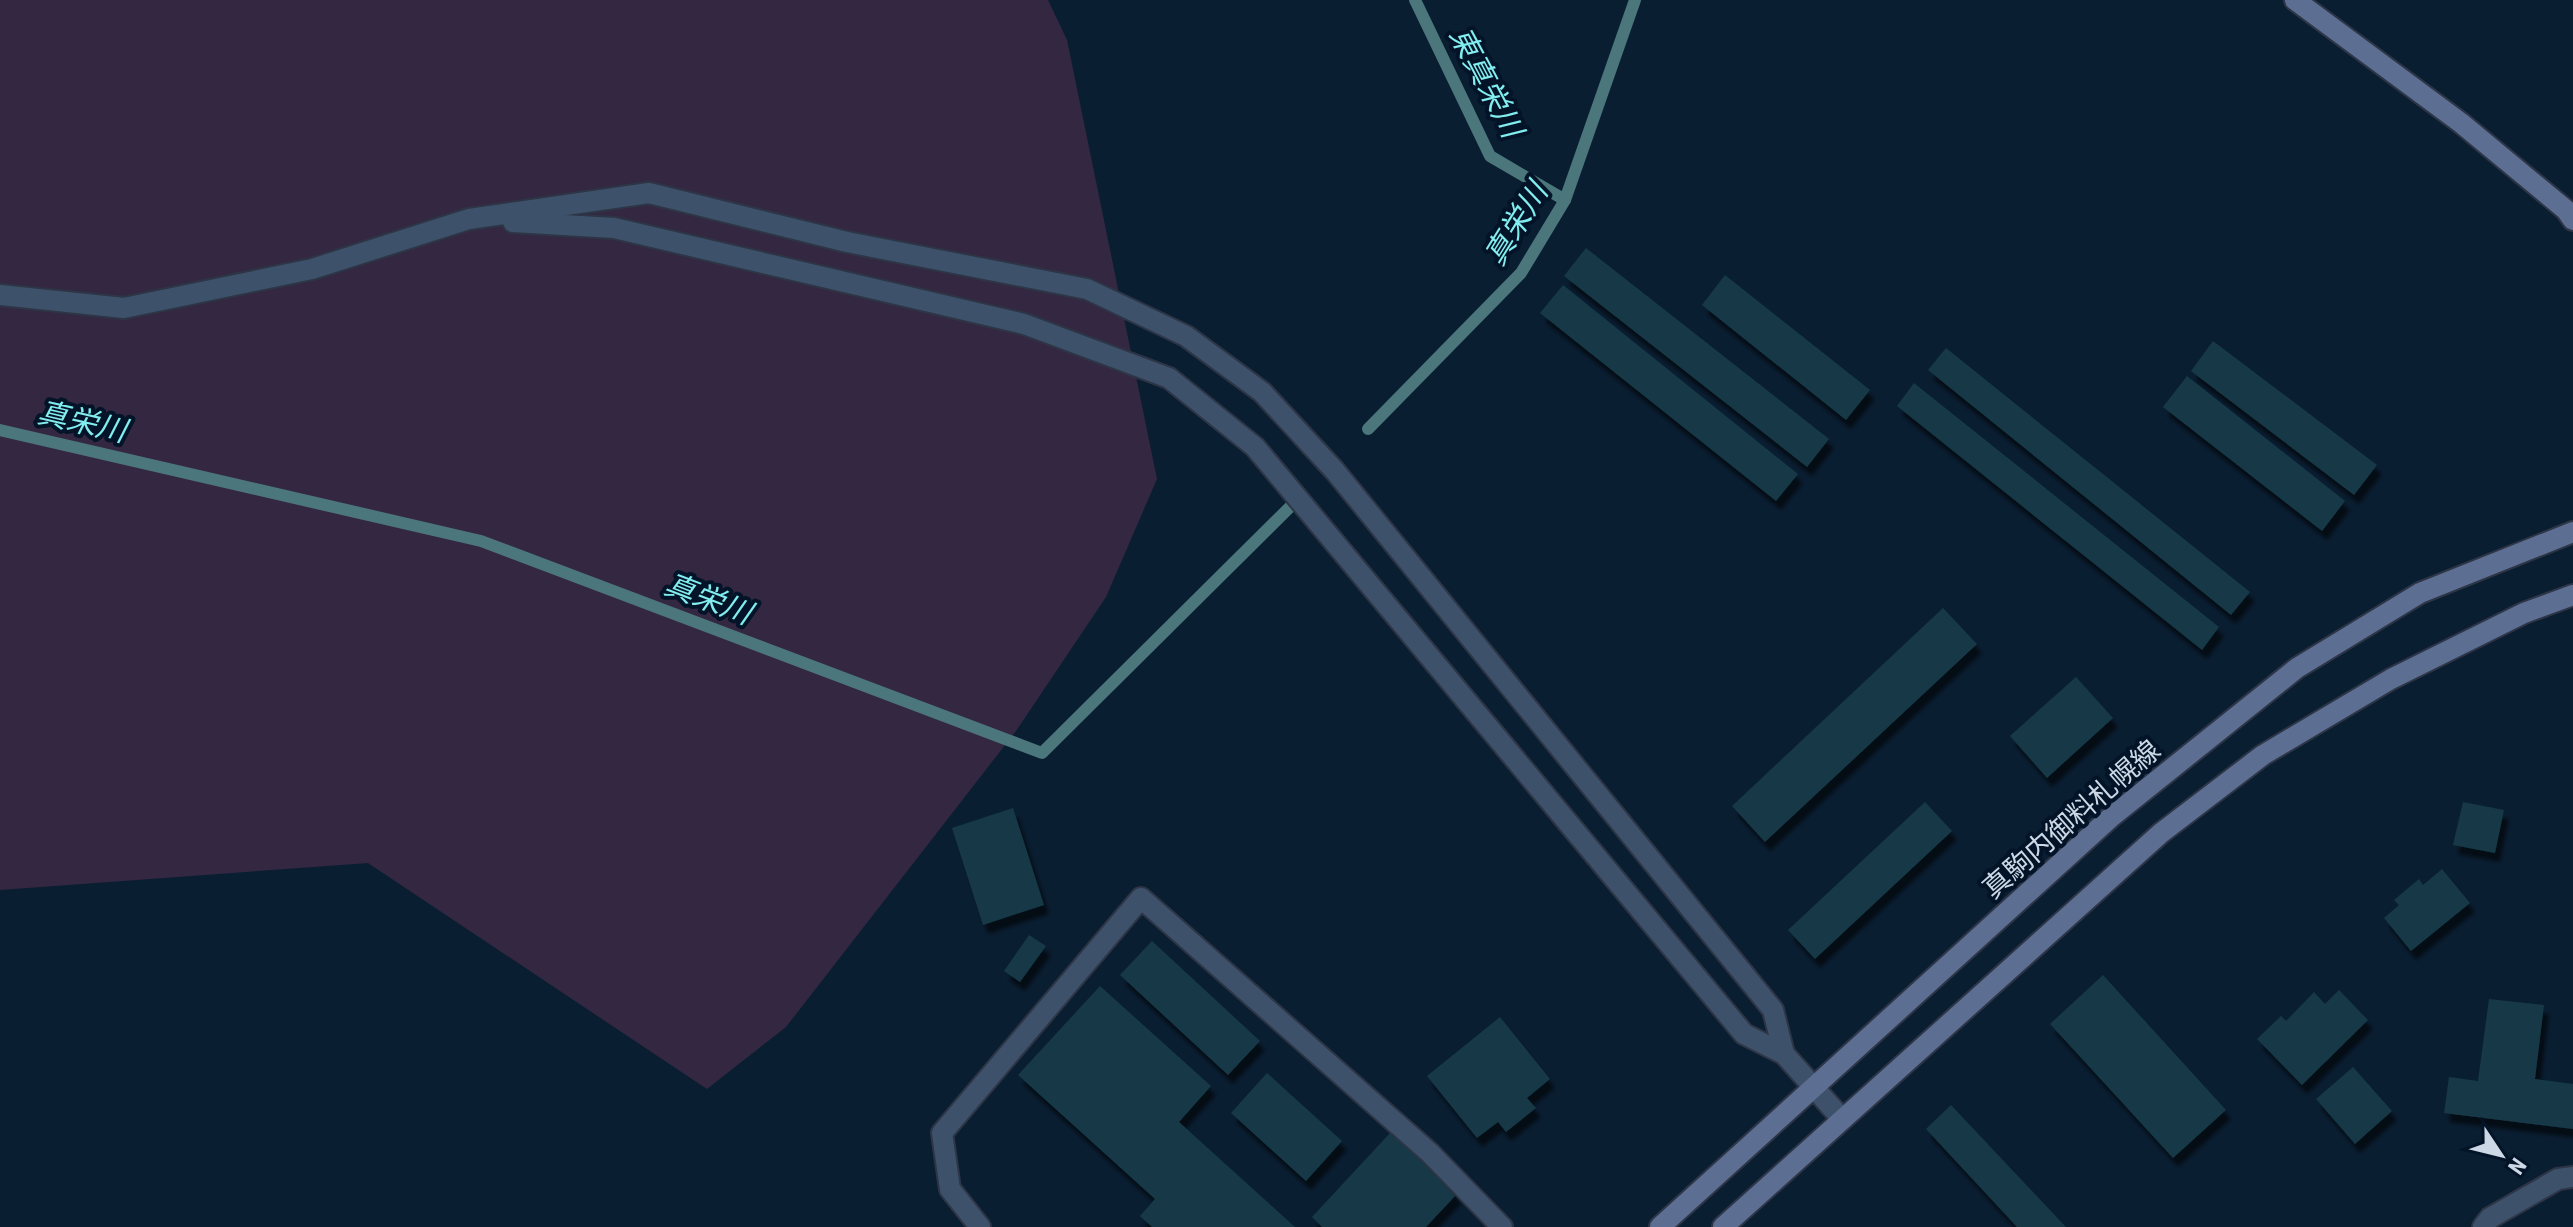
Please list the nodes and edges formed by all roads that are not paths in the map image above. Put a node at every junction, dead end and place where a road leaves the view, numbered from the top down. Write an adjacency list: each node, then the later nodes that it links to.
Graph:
1 (2295, 0): 3 (main road)
2 (469, 219): 4 (street); 7 (street); 7 (street)
3 (2573, 220)
4 (0, 295)
5 (2573, 532): 8 (main road, 真駒内御料札幌線)
6 (2573, 595): 9 (main road)
7 (1784, 1054): 8 (street)
8 (1814, 1088): 9 (street); 13 (main road, 真駒内御料札幌線)
9 (1842, 1119): 14 (main road)
10 (2573, 1177): 15 (street)
11 (980, 1227): 12 (street)
12 (1502, 1227)
13 (1660, 1227)
14 (1723, 1227)
15 (2483, 1227)

